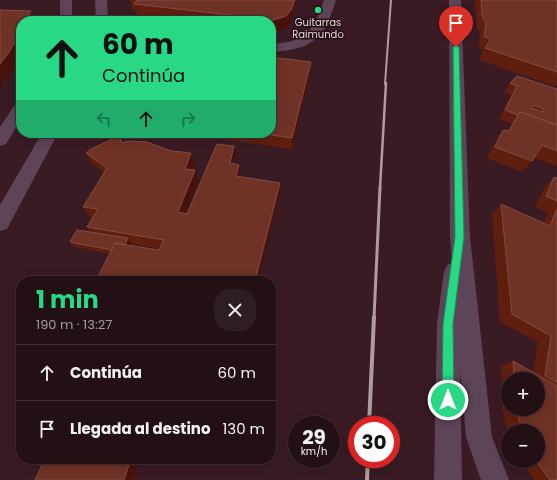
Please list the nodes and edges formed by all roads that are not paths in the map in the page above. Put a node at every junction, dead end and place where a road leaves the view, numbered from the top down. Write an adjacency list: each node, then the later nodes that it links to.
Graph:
1 (66, 0): 5 (street)
2 (101, 0): 6 (street)
3 (330, 0): 7 (street)
4 (455, 0): 12 (street)
5 (66, 16)
6 (102, 16)
7 (276, 47)
8 (16, 115): 10 (street)
9 (47, 138): 11 (street)
10 (0, 140)
11 (0, 223)
12 (460, 237): 13 (street); 14 (street)
13 (448, 480)
14 (495, 480)

